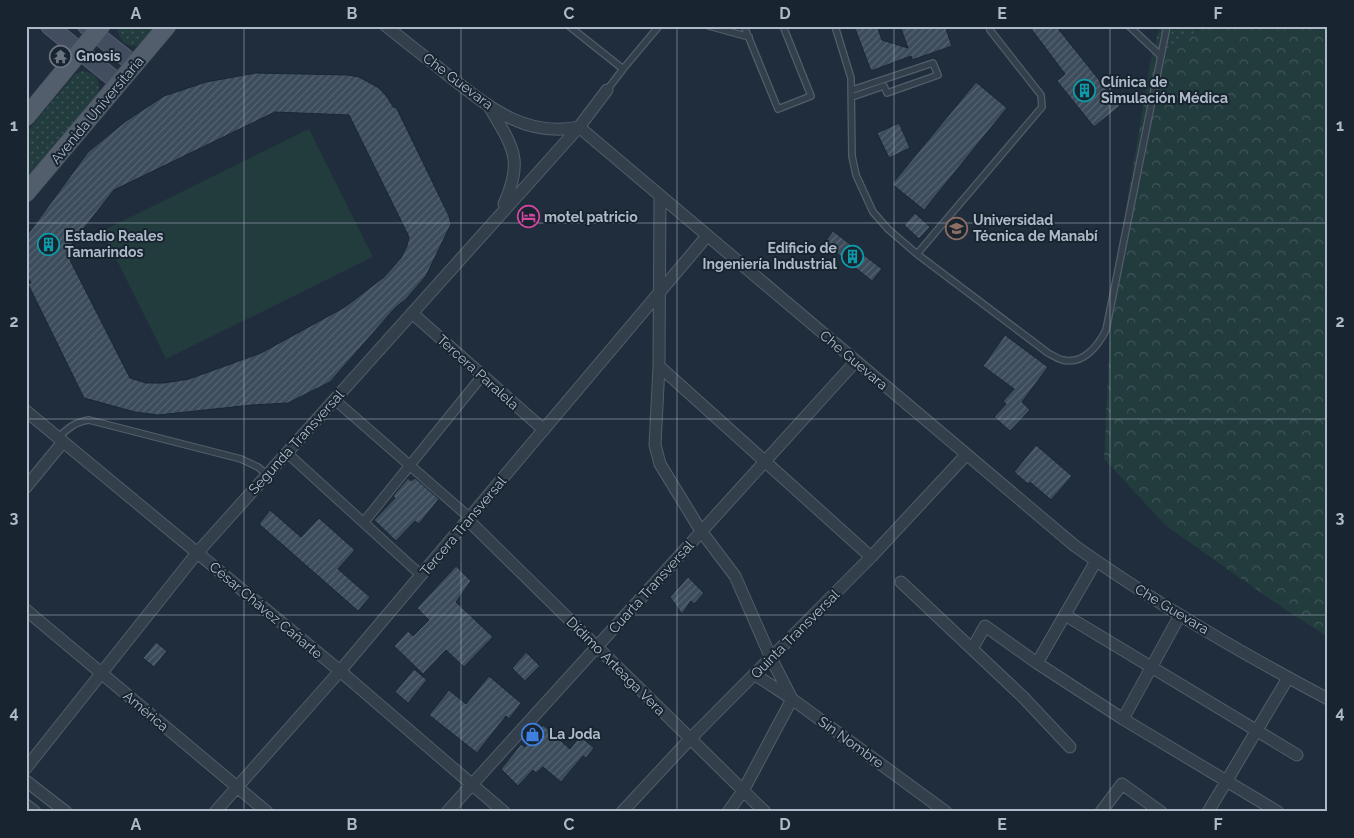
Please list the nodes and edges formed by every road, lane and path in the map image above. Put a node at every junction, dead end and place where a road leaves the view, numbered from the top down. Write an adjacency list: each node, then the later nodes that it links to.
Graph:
1 (49, 26): 15 (main road)
2 (167, 26): 17 (main road, Avenida Universitaria)
3 (386, 26): 23 (street, Che Guevara)
4 (569, 26): 18 (lane)
5 (659, 26): 18 (lane)
6 (709, 26): 14 (lane)
7 (744, 26): 14 (lane)
8 (782, 26): 14 (lane)
9 (835, 26): 21 (lane)
10 (989, 26): 30 (lane)
11 (1129, 26): 16 (lane)
12 (1167, 26): 16 (lane)
13 (92, 28): 15 (main road); 17 (main road)
14 (749, 37)
15 (76, 47): 19 (main road); 24 (main road)
16 (1161, 56): 30 (lane)
17 (134, 65): 19 (main road, Avenida Universitaria)
18 (623, 69): 20 (lane)
19 (119, 83): 26 (main road, Avenida Universitaria)
20 (607, 90): 25 (street)
21 (852, 90): 22 (lane); 22 (lane)
22 (852, 97): 30 (lane)
23 (490, 108): 25 (street, Che Guevara); 28 (street)
24 (26, 117)
25 (579, 127): 27 (street, Che Guevara); 28 (street, Segunda Transversal)
26 (26, 193)
27 (660, 196): 29 (street, Che Guevara); 31 (street)
28 (500, 214): 32 (street, Segunda Transversal)
29 (707, 236): 31 (street, Tercera Transversal); 33 (street, Che Guevara)
30 (917, 254)
31 (660, 292): 34 (street); 38 (street, Tercera Transversal)
32 (412, 313): 35 (street, Tercera Paralela); 36 (street, Segunda Transversal)
33 (856, 362): 41 (street, Che Guevara); 42 (street, Cuarta Transversal)
34 (659, 366): 42 (street); 48 (street)
35 (482, 376): 38 (street, Tercera Paralela); 43 (street)
36 (335, 400): 40 (street, Segunda Transversal); 43 (street)
37 (26, 412): 39 (street, César Chávez Cañarte)
38 (544, 430): 46 (street, Tercera Transversal)
39 (61, 440): 44 (lane); 45 (street); 49 (street, César Chávez Cañarte)
40 (287, 453): 44 (street, Segunda Transversal); 47 (street)
41 (966, 455): 50 (street, Quinta Transversal); 51 (street, Che Guevara)
42 (764, 462): 48 (street, Cuarta Transversal); 50 (street)
43 (411, 466): 46 (street); 47 (street)
44 (267, 475): 49 (street, Segunda Transversal)
45 (26, 487)
46 (469, 519): 52 (street, Tercera Transversal); 57 (street, Dídimo Arteaga Vera)
47 (364, 522): 52 (street)
48 (702, 531): 57 (street, Cuarta Transversal); 59 (street)
49 (197, 553): 62 (street, César Chávez Cañarte); 63 (street, Segunda Transversal)
50 (871, 556): 59 (street, Quinta Transversal)
51 (1096, 561): 55 (street); 56 (street, Che Guevara)
52 (421, 575): 62 (street, Tercera Transversal)
53 (901, 582): 58 (street)
54 (26, 610): 63 (street, América)
55 (1065, 615): 60 (street); 61 (street)
56 (1180, 615): 61 (street); 65 (street, Che Guevara)
57 (597, 647): 70 (street, Dídimo Arteaga Vera); 76 (street, Cuarta Transversal)
58 (972, 649): 60 (street); 71 (street)
59 (771, 658): 64 (street, Quinta Transversal); 66 (street)
60 (1037, 663): 68 (street)
61 (1151, 667): 68 (street); 69 (street)
62 (340, 671): 76 (street, César Chávez Cañarte); 77 (street, Tercera Transversal)
63 (101, 673): 73 (street, Segunda Transversal); 77 (street, América)
64 (754, 674): 66 (street, Sin Nombre); 70 (street, Quinta Transversal)
65 (1288, 678): 67 (street, Che Guevara); 69 (street)
66 (792, 699): 78 (street); 89 (street, Sin Nombre)
67 (1328, 699)
68 (1123, 719): 74 (street)
69 (1256, 730): 72 (street); 74 (street)
70 (690, 739): 78 (street, Dídimo Arteaga Vera); 86 (street, Quinta Transversal)
71 (1070, 747)
72 (1297, 755)
73 (26, 768)
74 (1226, 780): 92 (street); 93 (street)
75 (26, 781): 81 (street)
76 (472, 784): 84 (street, Cuarta Transversal); 85 (street, César Chávez Cañarte)
77 (237, 787): 82 (street, Tercera Transversal); 83 (street, América)
78 (743, 791): 87 (street); 88 (street, Dídimo Arteaga Vera)
79 (26, 805): 80 (street)
80 (35, 812)
81 (66, 812)
82 (216, 812)
83 (267, 812)
84 (447, 812)
85 (504, 812)
86 (622, 812)
87 (728, 812)
88 (765, 812)
89 (946, 812)
90 (1100, 812): 91 (street)
91 (1161, 812)
92 (1208, 812)
93 (1278, 812)

